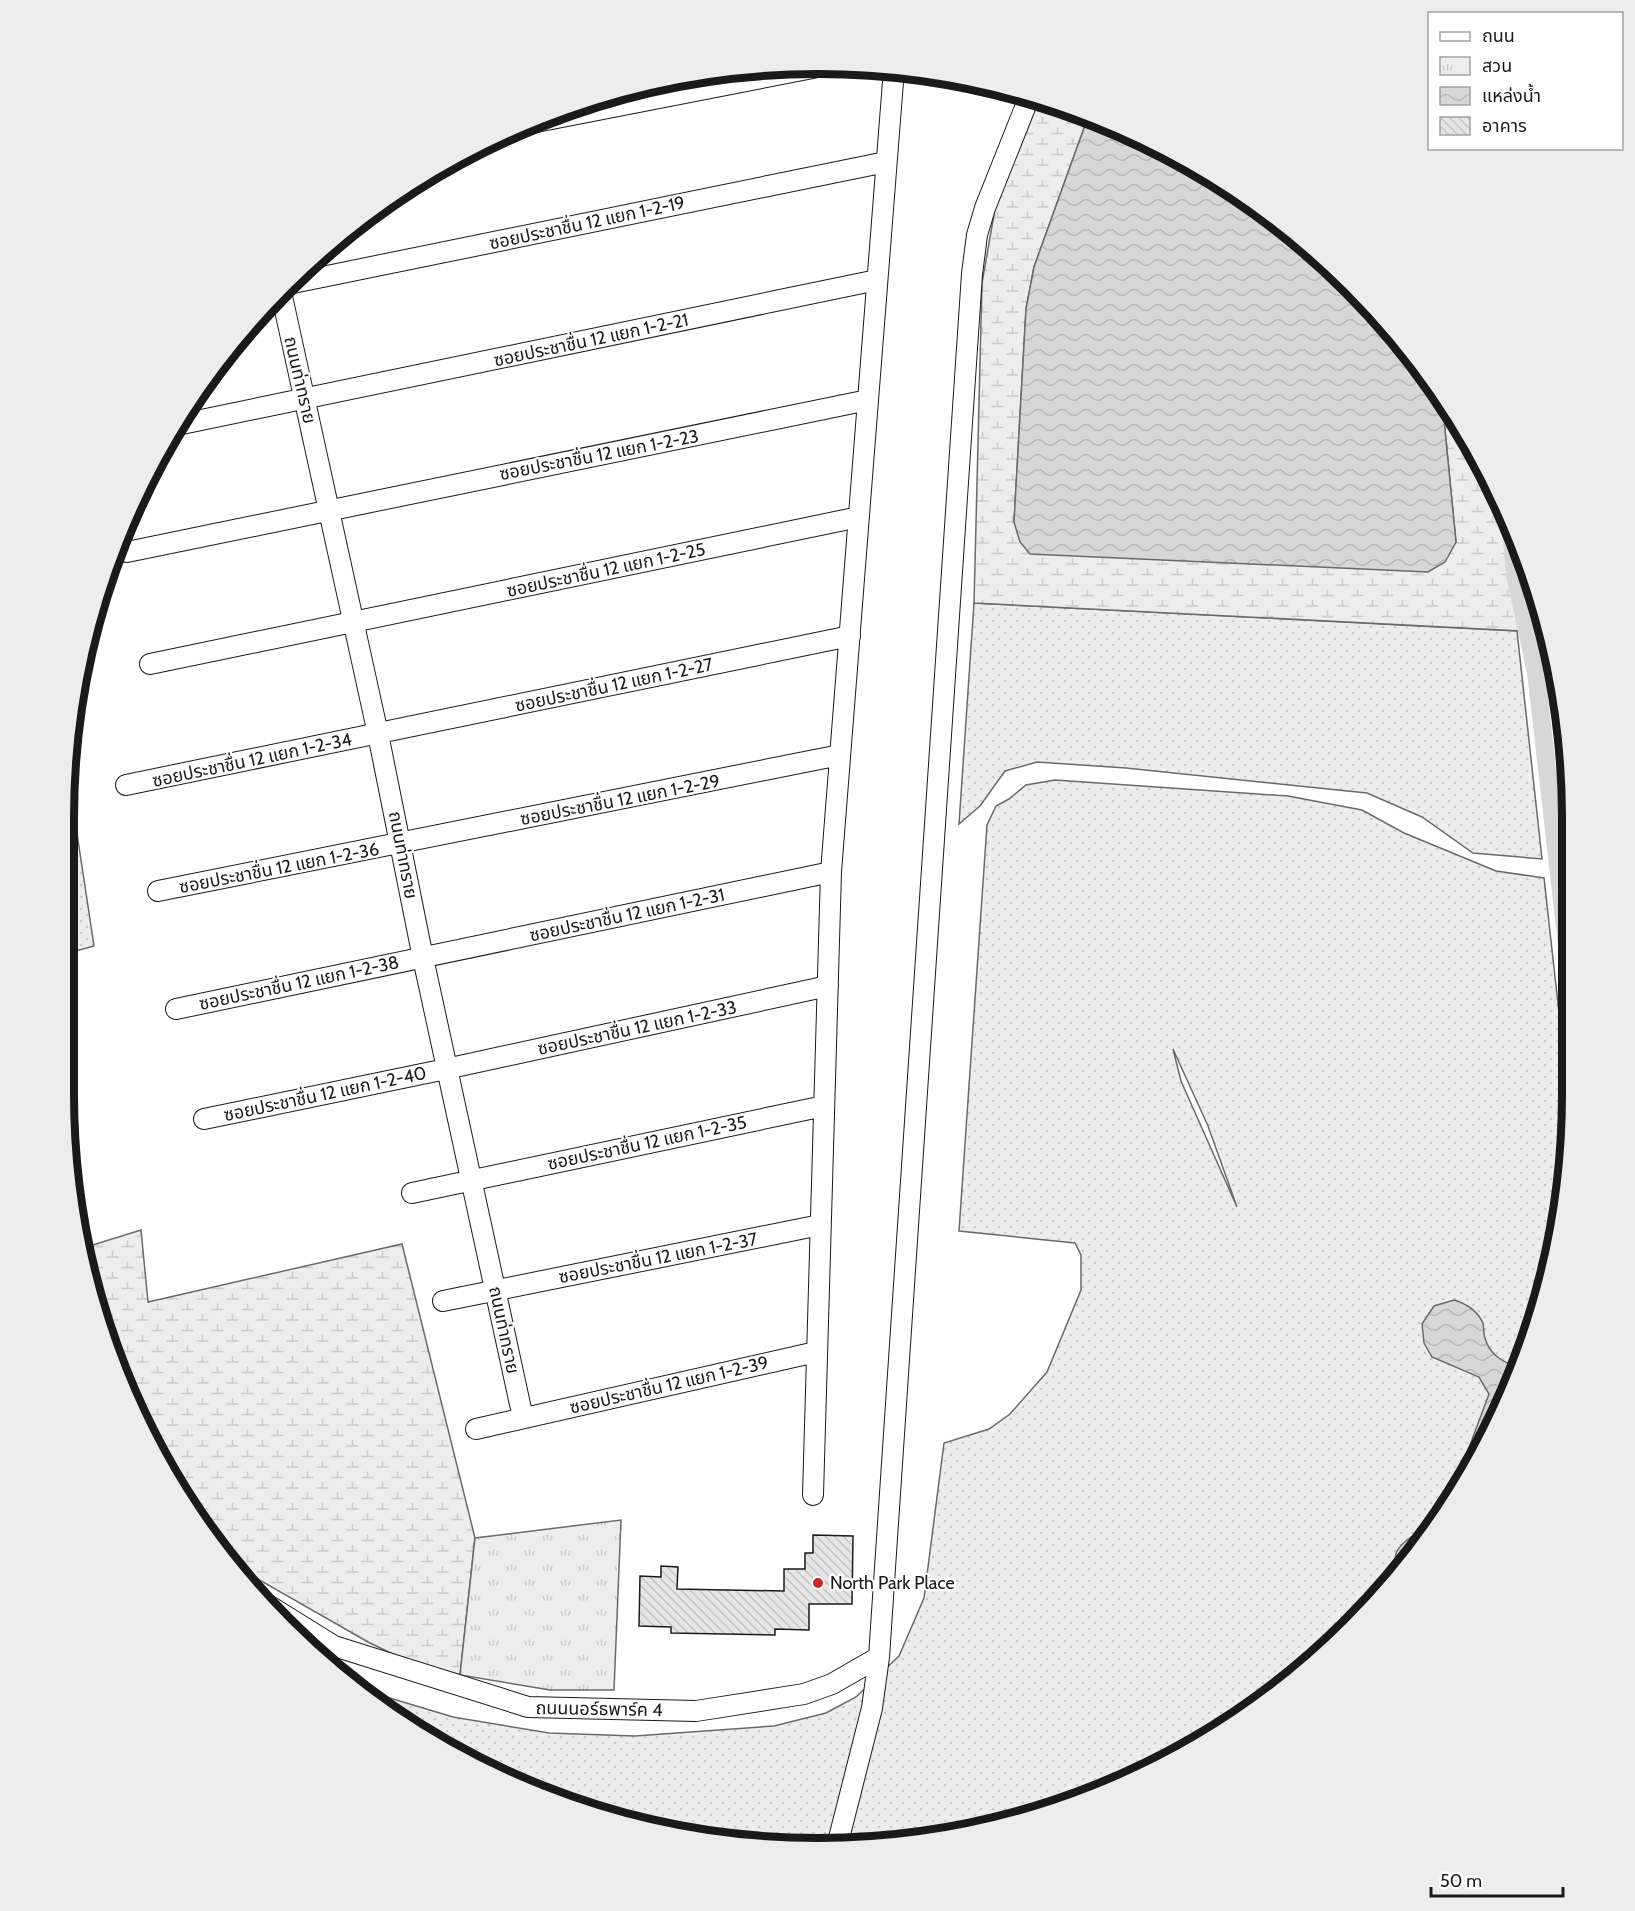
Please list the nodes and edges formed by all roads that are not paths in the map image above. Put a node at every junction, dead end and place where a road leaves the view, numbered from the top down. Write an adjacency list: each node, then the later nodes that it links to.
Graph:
1 (778, 75): 4 (street)
2 (893, 78): 5 (street)
3 (1026, 104): 40 (street)
4 (573, 115)
5 (886, 162): 6 (street); 7 (street, ซอยประชาชื่น 12 แยก 1-2-19)
6 (877, 280): 9 (street, ซอยประชาชื่น 12 แยก 1-2-21); 10 (street)
7 (302, 281)
8 (283, 300): 9 (street, ถนนท่าทราย)
9 (304, 400): 11 (street, ซอยประชาชื่น 12 แยก 1-2-21); 12 (street, ถนนท่าทราย)
10 (868, 400): 12 (street, ซอยประชาชื่น 12 แยก 1-2-23); 13 (street)
11 (187, 423)
12 (330, 509): 14 (street, ซอยประชาชื่น 12 แยก 1-2-23); 15 (street, ถนนท่าทราย)
13 (859, 517): 15 (street, ซอยประชาชื่น 12 แยก 1-2-25); 16 (street)
14 (127, 552)
15 (354, 622): 17 (street, ซอยประชาชื่น 12 แยก 1-2-25); 18 (street, ถนนท่าทราย)
16 (850, 636): 18 (street, ซอยประชาชื่น 12 แยก 1-2-27); 19 (street)
17 (150, 664)
18 (378, 734): 20 (street, ซอยประชาชื่น 12 แยก 1-2-34); 21 (street, ถนนท่าทราย)
19 (840, 755): 21 (street, ซอยประชาชื่น 12 แยก 1-2-29); 22 (street)
20 (126, 785)
21 (400, 844): 23 (street, ซอยประชาชื่น 12 แยก 1-2-36); 24 (street, ถนนท่าทราย)
22 (831, 872): 24 (street, ซอยประชาชื่น 12 แยก 1-2-31); 25 (street)
23 (158, 891)
24 (423, 958): 26 (street, ซอยประชาชื่น 12 แยก 1-2-38); 27 (street, ถนนท่าทราย)
25 (828, 986): 27 (street, ซอยประชาชื่น 12 แยก 1-2-33); 28 (street)
26 (176, 1009)
27 (446, 1069): 29 (street, ซอยประชาชื่น 12 แยก 1-2-40); 30 (street, ถนนท่าทราย)
28 (824, 1106): 30 (street, ซอยประชาชื่น 12 แยก 1-2-35); 32 (street)
29 (204, 1119)
30 (471, 1180): 31 (street, ซอยประชาชื่น 12 แยก 1-2-35); 33 (street, ถนนท่าทราย)
31 (412, 1192)
32 (820, 1226): 33 (street, ซอยประชาชื่น 12 แยก 1-2-37); 35 (street)
33 (496, 1290): 34 (street, ซอยประชาชื่น 12 แยก 1-2-37); 36 (street, ถนนท่าทราย)
34 (443, 1301)
35 (816, 1352): 36 (street, ซอยประชาชื่น 12 แยก 1-2-39); 38 (street)
36 (523, 1418): 37 (street, ซอยประชาชื่น 12 แยก 1-2-39)
37 (476, 1429)
38 (813, 1495)
39 (289, 1618): 40 (street, ถนนนอร์ธพาร์ค 4)
40 (879, 1657): 41 (street)
41 (839, 1837)

